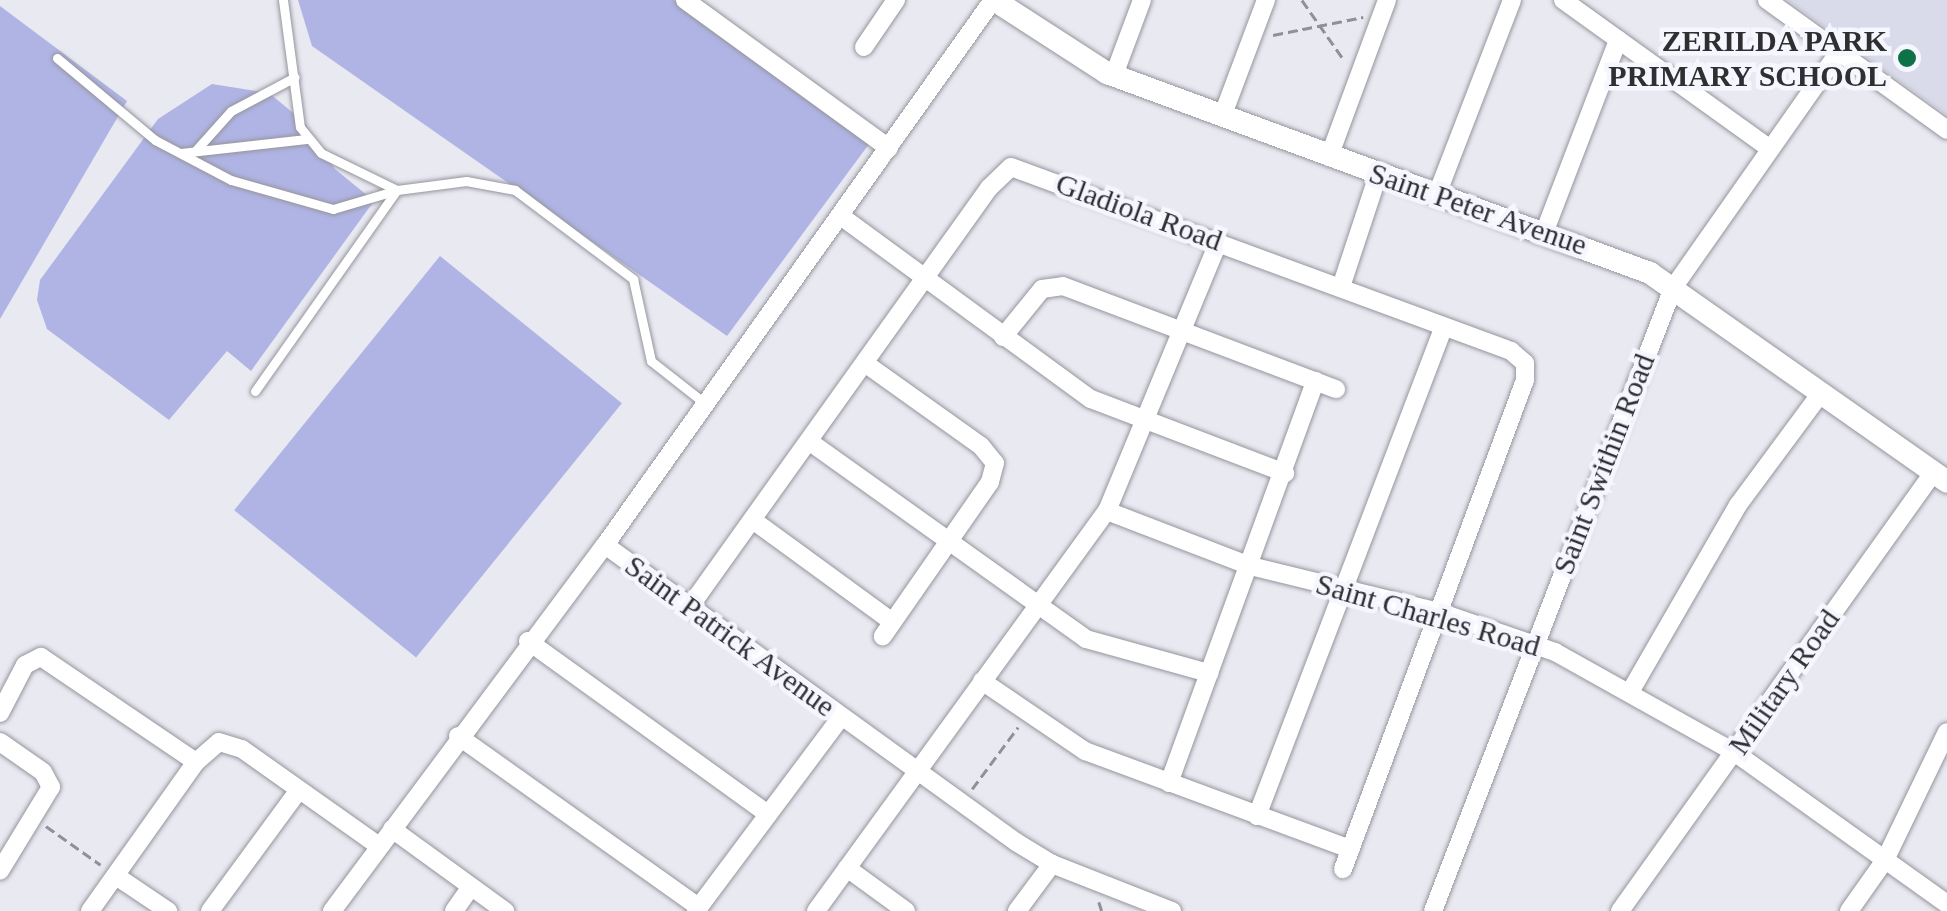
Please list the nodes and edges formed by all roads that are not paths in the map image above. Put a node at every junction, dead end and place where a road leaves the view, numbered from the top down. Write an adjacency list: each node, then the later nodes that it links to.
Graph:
1 (282, 0): 16 (lane)
2 (685, 0): 20 (street)
3 (896, 0): 12 (street)
4 (993, 0): 15 (street, Saint Peter Avenue); 20 (street, Saint Patrick Avenue)
5 (1142, 0): 15 (street)
6 (1266, 0): 17 (street)
7 (1512, 0): 27 (street)
8 (1563, 0): 11 (street)
9 (1766, 0): 13 (street)
10 (1385, 6): 24 (street)
11 (1618, 40): 21 (street); 29 (street)
12 (864, 47)
13 (1839, 52): 18 (street); 21 (street, Saint Swithin Road)
14 (57, 58): 23 (lane)
15 (1114, 76): 17 (street, Saint Peter Avenue)
16 (295, 77): 19 (lane); 22 (lane)
17 (1222, 116): 24 (street, Saint Peter Avenue)
18 (1947, 130)
19 (306, 139): 22 (lane); 26 (lane)
20 (889, 148): 28 (street, Saint Patrick Avenue)
21 (1770, 148): 33 (street, Saint Swithin Road)
22 (196, 150): 23 (lane)
23 (181, 153): 26 (lane)
24 (1329, 157): 25 (street, Saint Peter Avenue)
25 (1378, 176): 27 (street, Saint Peter Avenue); 32 (street)
26 (398, 190): 40 (lane); 42 (lane)
27 (1436, 198): 29 (street, Saint Peter Avenue)
28 (842, 217): 31 (street); 42 (street, Saint Patrick Avenue)
29 (1544, 232): 33 (street, Saint Peter Avenue)
30 (1219, 242): 31 (street, Gladiola Road); 32 (street, Gladiola Road); 35 (street)
31 (925, 280): 36 (street); 37 (street, Gladiola Road)
32 (1340, 287): 34 (street, Gladiola Road)
33 (1673, 288): 41 (street, Saint Peter Avenue); 57 (street, Saint Swithin Road)
34 (1444, 326): 52 (street); 55 (street, Gladiola Road)
35 (1184, 330): 36 (street); 38 (street); 43 (street)
36 (1004, 336): 43 (street)
37 (866, 364): 44 (street, Gladiola Road); 49 (street)
38 (1316, 381): 39 (street); 46 (street)
39 (1336, 388)
40 (254, 391)
41 (1821, 393): 45 (street, Saint Peter Avenue); 60 (street)
42 (707, 404): 50 (street, Saint Patrick Avenue)
43 (1148, 422): 46 (street); 47 (street)
44 (810, 442): 48 (street, Gladiola Road); 49 (street)
45 (1942, 470): 66 (street, Military Road)
46 (1284, 473): 51 (street)
47 (1108, 511): 51 (street, Saint Charles Road); 54 (street)
48 (754, 522): 49 (street); 53 (street, Gladiola Road)
49 (948, 541): 54 (street)
50 (605, 545): 53 (street, Saint Patrick Avenue); 56 (street)
51 (1250, 566): 52 (street, Saint Charles Road); 58 (street)
52 (1344, 589): 55 (street, Saint Charles Road); 72 (street)
53 (690, 605): 62 (street, Saint Patrick Avenue)
54 (1036, 605): 58 (street); 59 (street)
55 (1440, 612): 57 (street, Saint Charles Road); 75 (street)
56 (528, 641): 64 (street); 71 (street)
57 (1534, 643): 60 (street, Saint Charles Road); 95 (street, Saint Swithin Road)
58 (1209, 673): 69 (street)
59 (982, 681): 68 (street); 69 (street)
60 (1630, 692): 66 (street, Saint Charles Road)
61 (0, 712): 67 (street)
62 (841, 717): 68 (street, Saint Patrick Avenue); 71 (street)
63 (1947, 732): 76 (street)
64 (458, 736): 73 (street); 84 (street)
65 (0, 742): 80 (street)
66 (1734, 752): 76 (street, Saint Charles Road); 96 (street, Military Road)
67 (196, 762): 70 (street); 81 (street)
68 (916, 772): 77 (street, Saint Patrick Avenue); 78 (street)
69 (1169, 782): 72 (street)
70 (299, 790): 74 (street); 87 (street)
71 (768, 814): 84 (street)
72 (1257, 816): 75 (street)
73 (392, 829): 74 (street); 82 (street)
74 (379, 846): 88 (street)
75 (1350, 848): 79 (street)
76 (1885, 860): 83 (street, Saint Charles Road); 97 (street)
77 (1052, 864): 93 (street); 94 (street, Saint Patrick Avenue)
78 (847, 868): 91 (street); 92 (street)
79 (1343, 869)
80 (0, 871)
81 (116, 876): 85 (street); 86 (street)
82 (472, 886): 89 (street); 90 (street)
83 (1947, 904)
84 (698, 909)
85 (90, 911)
86 (168, 911)
87 (210, 911)
88 (332, 911)
89 (454, 911)
90 (505, 911)
91 (816, 911)
92 (906, 911)
93 (1018, 911)
94 (1172, 911)
95 (1433, 911)
96 (1620, 911)
97 (1849, 911)

